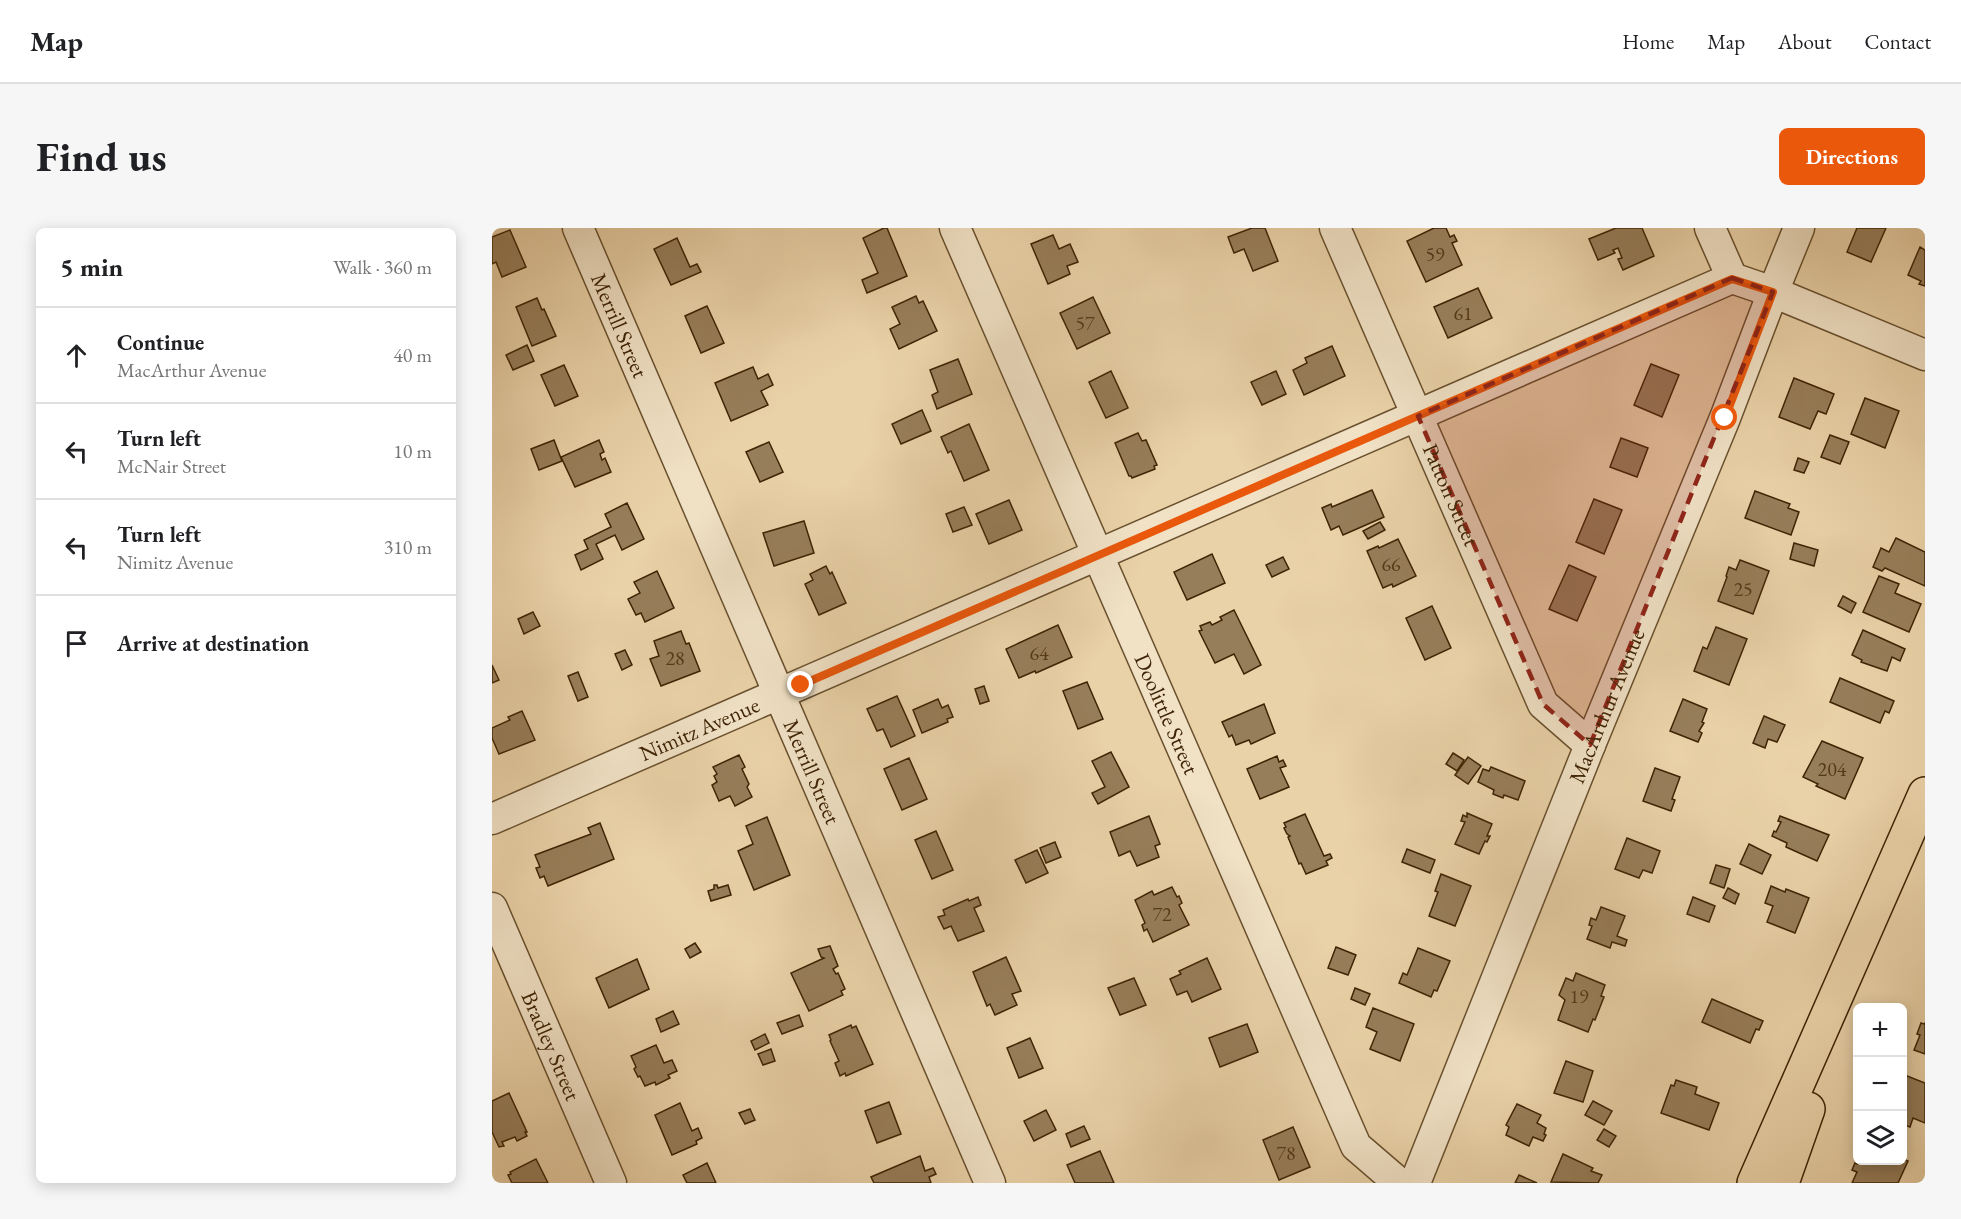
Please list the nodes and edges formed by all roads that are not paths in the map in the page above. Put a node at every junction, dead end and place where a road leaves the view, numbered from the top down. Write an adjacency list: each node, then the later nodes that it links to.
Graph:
1 (578, 228): 11 (street, Merrill Street)
2 (955, 228): 10 (street, Doolittle Street)
3 (1335, 228): 9 (street, Patton Street)
4 (1710, 228): 6 (street)
5 (1799, 228): 7 (street, MacArthur Avenue)
6 (1732, 279): 7 (street); 9 (street, Nimitz Avenue)
7 (1773, 292): 8 (street); 12 (street, MacArthur Avenue)
8 (1925, 355)
9 (1418, 416): 10 (street, Nimitz Avenue); 12 (street, Patton Street)
10 (1097, 555): 11 (street, Nimitz Avenue); 19 (street, Doolittle Street)
11 (779, 694): 14 (street, Nimitz Avenue); 18 (street, Merrill Street)
12 (1590, 745): 20 (street, MacArthur Avenue)
13 (1925, 794): 15 (main road)
14 (492, 819)
15 (1894, 867): 21 (main road); 22 (main road)
16 (492, 908): 17 (street, Bradley Street)
17 (611, 1183)
18 (990, 1183)
19 (1399, 1183)
20 (1414, 1183)
21 (1754, 1183)
22 (1782, 1183)

